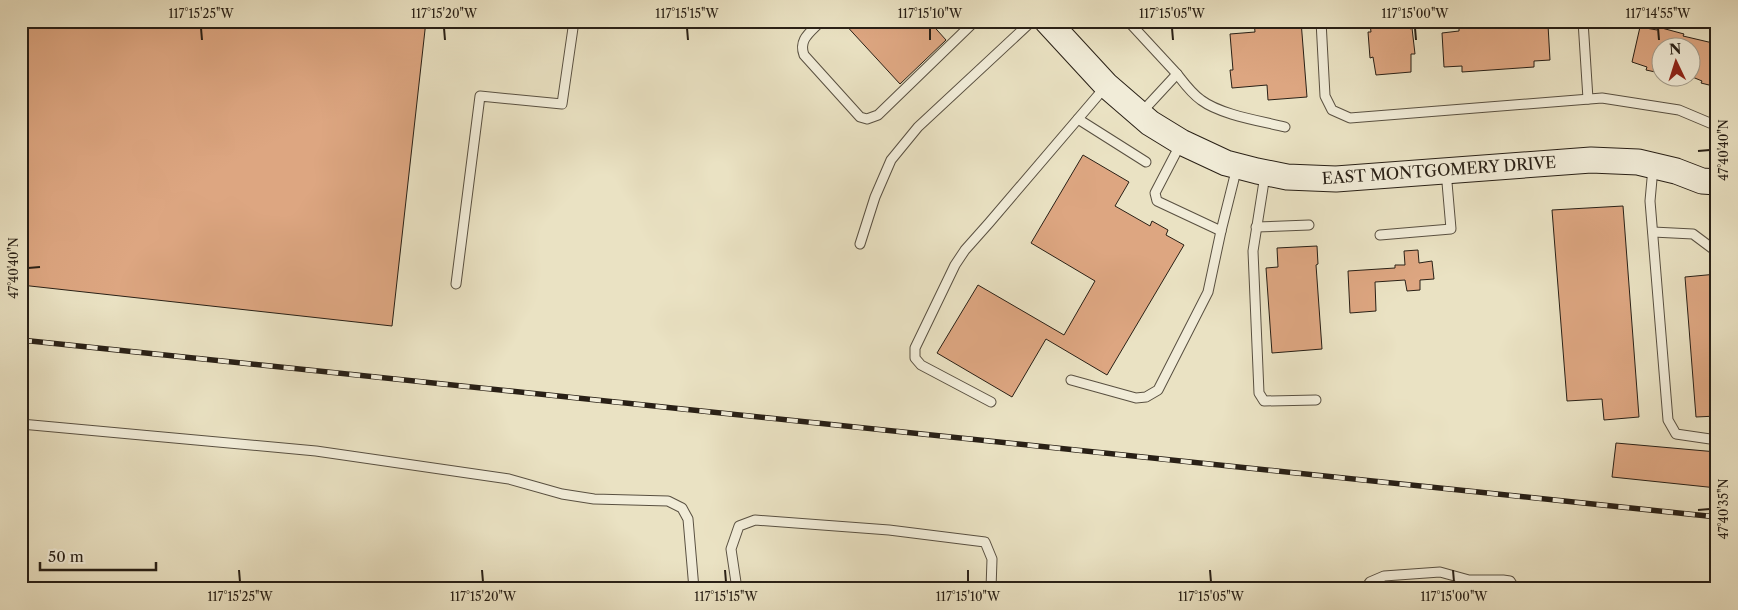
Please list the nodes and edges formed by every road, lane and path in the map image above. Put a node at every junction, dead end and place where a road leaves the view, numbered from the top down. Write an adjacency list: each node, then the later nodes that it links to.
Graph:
1 (574, 21): 29 (lane)
2 (821, 21): 7 (lane)
3 (1044, 21): 9 (main road, EAST MONTGOMERY DRIVE); 27 (lane)
4 (1128, 21): 8 (lane)
5 (1321, 21): 10 (lane)
6 (1583, 21): 10 (lane)
7 (968, 23)
8 (1177, 74): 11 (lane); 14 (lane)
9 (1106, 85): 11 (main road, EAST MONTGOMERY DRIVE); 12 (lane)
10 (1588, 99): 13 (lane)
11 (1140, 114): 15 (main road, EAST MONTGOMERY DRIVE)
12 (1078, 119): 16 (lane); 32 (lane)
13 (1717, 126)
14 (1286, 127)
15 (1181, 142): 18 (main road, EAST MONTGOMERY DRIVE); 24 (lane)
16 (1146, 162)
17 (1653, 165): 19 (main road, EAST MONTGOMERY DRIVE); 21 (main road, EAST MONTGOMERY DRIVE); 25 (lane)
18 (1238, 166): 20 (main road, EAST MONTGOMERY DRIVE); 24 (lane)
19 (1446, 171): 20 (main road, EAST MONTGOMERY DRIVE); 26 (lane)
20 (1265, 172): 23 (lane)
21 (1712, 185)
22 (1309, 225): 23 (lane)
23 (1256, 227): 31 (lane)
24 (1222, 231): 30 (lane)
25 (1653, 232): 28 (lane); 34 (lane)
26 (1380, 234)
27 (860, 244)
28 (1717, 252)
29 (456, 284)
30 (1071, 380)
31 (1316, 400)
32 (991, 402)
33 (21, 424): 35 (lane)
34 (1717, 440)
35 (694, 589)
36 (737, 589): 37 (lane)
37 (991, 589)
38 (1365, 589): 39 (lane)
39 (1515, 589)

